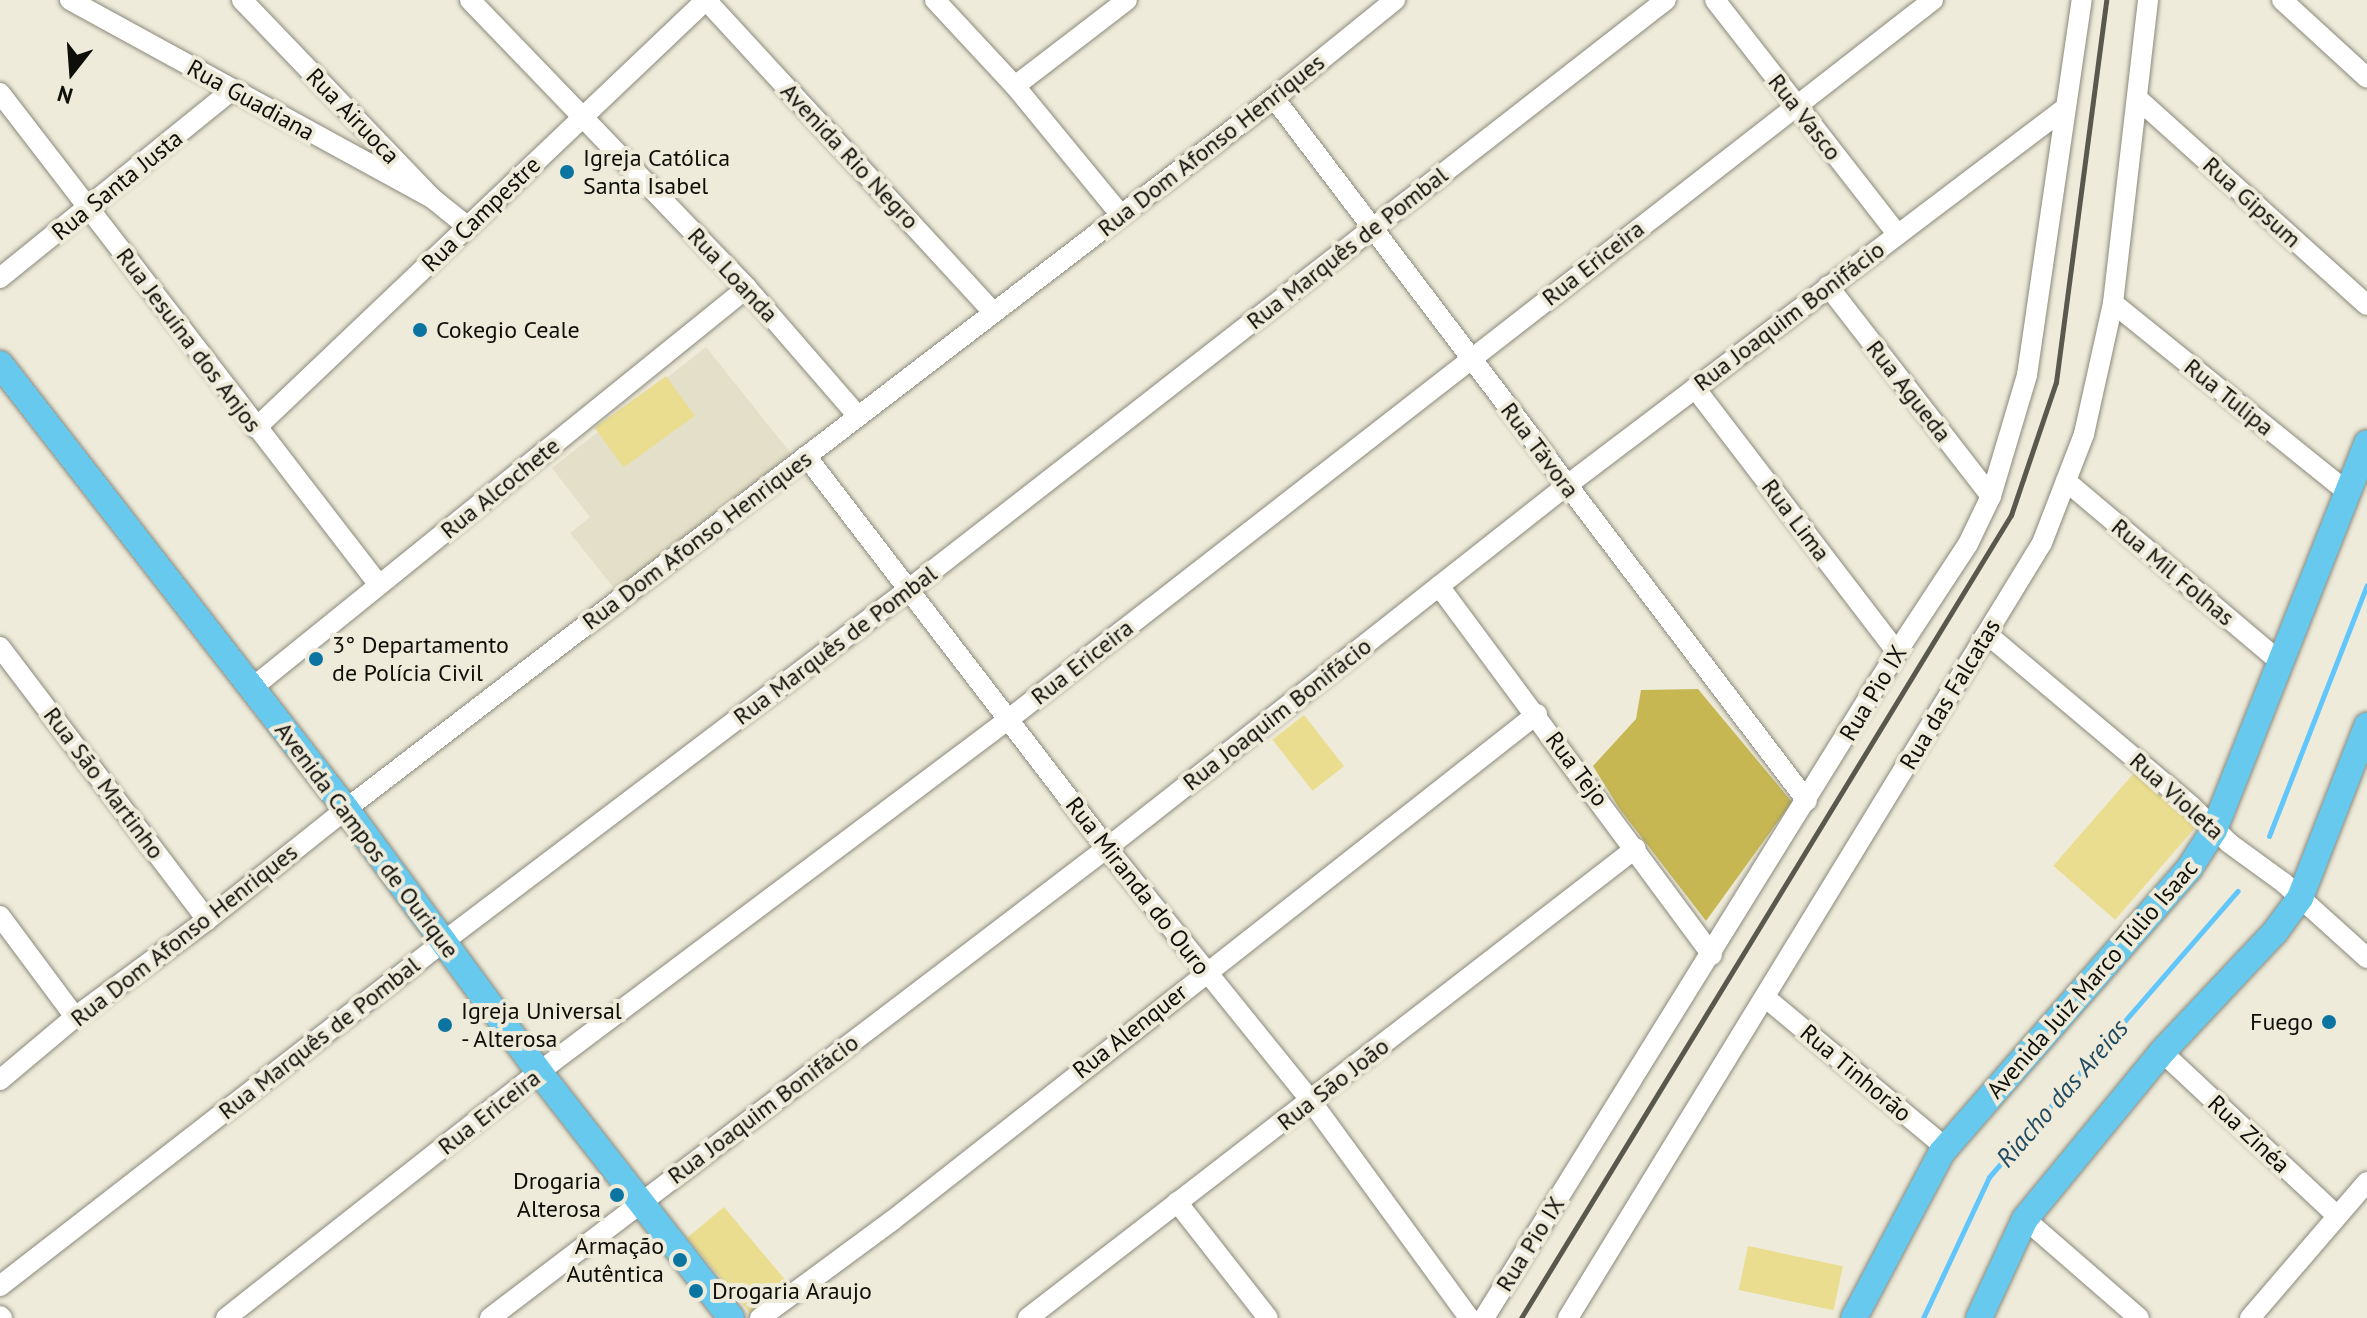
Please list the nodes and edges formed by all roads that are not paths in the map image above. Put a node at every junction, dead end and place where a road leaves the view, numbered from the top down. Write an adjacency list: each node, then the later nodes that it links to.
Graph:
1 (70, 0): 16 (street, Rua Guadiana)
2 (242, 0): 23 (street, Rua Airuoca)
3 (470, 0): 22 (street, Rua Loanda)
4 (706, 0): 22 (street, Rua Campestre); 34 (street, Avenida Rio Negro)
5 (935, 0): 15 (street)
6 (1127, 0): 15 (street)
7 (1395, 0): 18 (street, Rua Dom Afonso Henriques)
8 (1666, 0): 27 (street, Rua Marquês de Pombal)
9 (1715, 0): 20 (street, Rua Vasco)
10 (1933, 0): 20 (street, Rua Ericeira)
11 (2082, 0): 21 (street, Rua Pio IX)
12 (2148, 0): 19 (street, Rua das Falcatas)
13 (2282, 0): 14 (street)
14 (2364, 69)
15 (1015, 86): 25 (street)
16 (232, 90): 23 (street, Rua Guadiana); 24 (street, Rua Santa Justa)
17 (0, 93): 24 (street, Rua Jesuína dos Anjos)
18 (1274, 98): 25 (street, Rua Dom Afonso Henriques); 27 (street, Rua Távora)
19 (2137, 98): 32 (street, Rua das Falcatas); 33 (street, Rua Gipsum)
20 (1795, 105): 28 (street, Rua Vasco); 35 (street, Rua Ericeira)
21 (2064, 109): 28 (street, Rua Joaquim Bonifácio); 45 (street, Rua Pio IX)
22 (581, 117): 26 (street, Rua Campestre); 31 (street, Rua Loanda)
23 (432, 198): 26 (street, Rua Airuoca)
24 (89, 209): 29 (street, Rua Santa Justa); 39 (street, Rua Jesuína dos Anjos)
25 (1121, 215): 34 (street, Rua Dom Afonso Henriques)
26 (468, 227): 39 (street, Rua Campestre)
27 (1371, 229): 35 (street, Rua Távora); 48 (street, Rua Marquês de Pombal)
28 (1897, 234): 30 (street, Rua Joaquim Bonifácio)
29 (0, 278)
30 (1828, 286): 37 (street, Rua Joaquim Bonifácio); 45 (street, Rua Agueda)
31 (747, 288): 38 (street, Rua Loanda); 46 (street, Rua Alcochete)
32 (2113, 303): 42 (street, Rua das Falcatas); 44 (street, Rua Tulipa)
33 (2367, 305)
34 (993, 312): 38 (street, Rua Dom Afonso Henriques)
35 (1471, 358): 43 (street, Rua Távora); 55 (street, Rua Ericeira)
36 (0, 364): 53 (main road, Avenida Campos de Ourique)
37 (1695, 388): 43 (street, Rua Joaquim Bonifácio); 51 (street, Rua Lima)
38 (858, 416): 41 (street, Rua Dom Afonso Henriques)
39 (256, 428): 46 (street, Rua Jesuína dos Anjos)
40 (2367, 443): 44 (main road, Avenida Juiz Marco Túlio Isaac)
41 (806, 456): 48 (street, Rua Miranda do Ouro); 58 (street, Rua Dom Afonso Henriques)
42 (2066, 481): 49 (street, Rua das Falcatas); 52 (street, Rua Mil Folhas)
43 (1566, 486): 47 (street, Rua Joaquim Bonifácio); 57 (street, Rua Távora)
44 (2346, 491): 52 (main road, Avenida Juiz Marco Túlio Isaac)
45 (1991, 496): 51 (street, Rua Pio IX)
46 (379, 585): 53 (street, Rua Alcochete)
47 (1439, 586): 54 (street, Rua Tejo); 60 (street, Rua Joaquim Bonifácio)
48 (909, 589): 55 (street, Rua Miranda do Ouro); 65 (street, Rua Marquês de Pombal)
49 (1987, 634): 59 (street, Rua Violeta); 69 (street, Rua das Falcatas)
50 (0, 647): 64 (street, Rua São Martinho)
51 (1897, 652): 57 (street, Rua Pio IX)
52 (2280, 662): 59 (main road, Avenida Juiz Marco Túlio Isaac)
53 (252, 688): 58 (main road, Avenida Campos de Ourique)
54 (1537, 714): 61 (street, Rua Tejo); 68 (street, Rua Alenquer)
55 (1009, 719): 60 (street, Rua Miranda do Ouro); 72 (street, Rua Ericeira)
56 (2365, 737): 62 (main road)
57 (1807, 801): 66 (street, Rua Pio IX)
58 (346, 809): 64 (street, Rua Dom Afonso Henriques); 65 (main road, Avenida Campos de Ourique)
59 (2214, 830): 62 (street, Rua Violeta); 75 (main road, Avenida Juiz Marco Túlio Isaac)
60 (1107, 848): 68 (street, Rua Miranda do Ouro); 77 (street, Rua Joaquim Bonifácio)
61 (1636, 848): 66 (street, Rua Tejo); 74 (street, Rua São João)
62 (2300, 898): 67 (street, Rua Violeta); 71 (main road)
63 (0, 916): 70 (street)
64 (207, 920): 70 (street, Rua Dom Afonso Henriques)
65 (443, 942): 72 (main road, Avenida Campos de Ourique); 81 (street, Rua Marquês de Pombal)
66 (1712, 955): 89 (street, Rua Pio IX)
67 (2367, 958)
68 (1205, 972): 74 (street, Rua Miranda do Ouro); 85 (street, Rua Alenquer)
69 (1766, 998): 75 (street, Rua Tinhorão); 90 (street, Rua das Falcatas)
70 (75, 1017): 73 (street, Rua Dom Afonso Henriques)
71 (2162, 1052): 79 (street, Rua Zinéa); 80 (main road)
72 (539, 1072): 77 (main road, Avenida Campos de Ourique); 82 (street, Rua Ericeira)
73 (0, 1080)
74 (1311, 1101): 78 (street, Rua São João); 88 (street, Rua Miranda do Ouro)
75 (1946, 1148): 91 (main road, Avenida Juiz Marco Túlio Isaac)
76 (2367, 1182): 79 (street)
77 (641, 1202): 83 (street, Rua Joaquim Bonifácio); 84 (main road, Avenida Campos de Ourique)
78 (1177, 1202): 86 (street, Rua São João); 87 (street)
79 (2337, 1216): 94 (street)
80 (2025, 1219): 92 (main road); 93 (street)
81 (0, 1286)
82 (226, 1318)
83 (490, 1318)
84 (731, 1318)
85 (760, 1318)
86 (1028, 1318)
87 (1268, 1318)
88 (1469, 1318)
89 (1484, 1318)
90 (1568, 1318)
91 (1854, 1318)
92 (1979, 1318)
93 (2139, 1318)
94 (2250, 1318)

